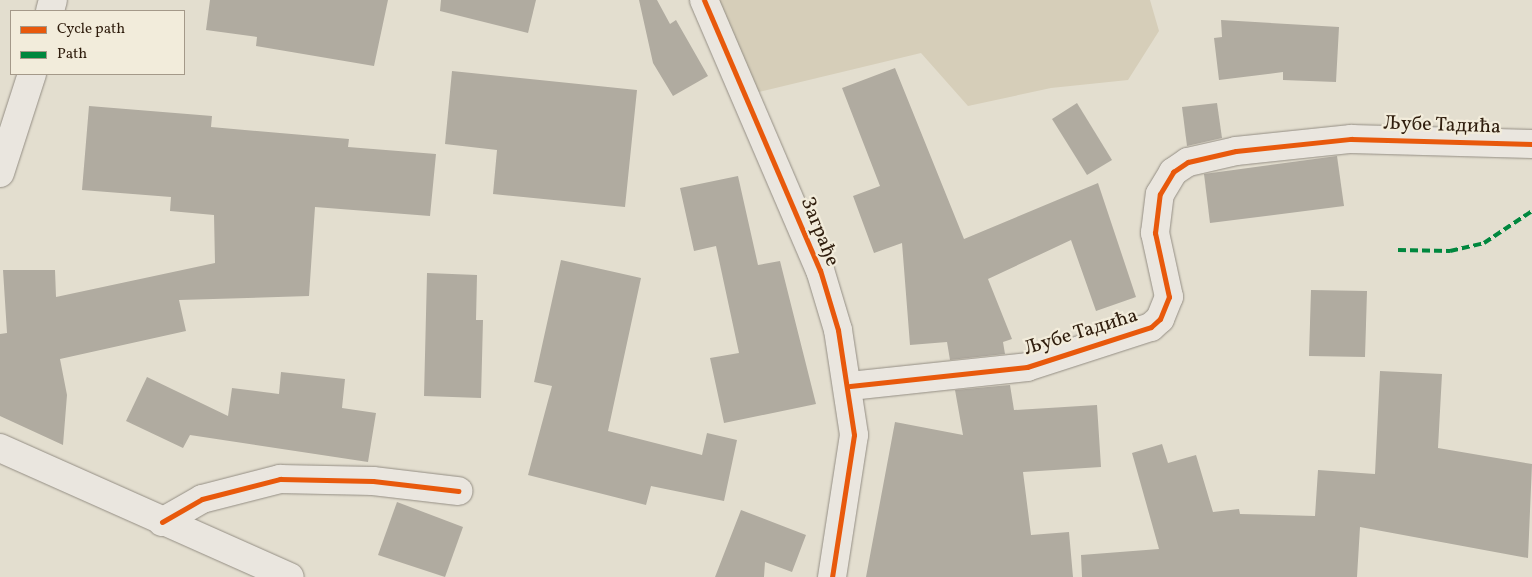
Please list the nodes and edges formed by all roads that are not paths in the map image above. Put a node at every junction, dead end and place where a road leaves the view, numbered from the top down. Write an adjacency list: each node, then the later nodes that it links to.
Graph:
1 (704, 0): 5 (street, Заграђе)
2 (32, 75): 4 (street)
3 (1532, 144): 5 (street, Љубе Тадића)
4 (0, 173)
5 (850, 386): 10 (street, Заграђе)
6 (0, 448): 8 (street)
7 (458, 491): 8 (street)
8 (162, 522): 9 (street)
9 (290, 577)
10 (832, 577)

